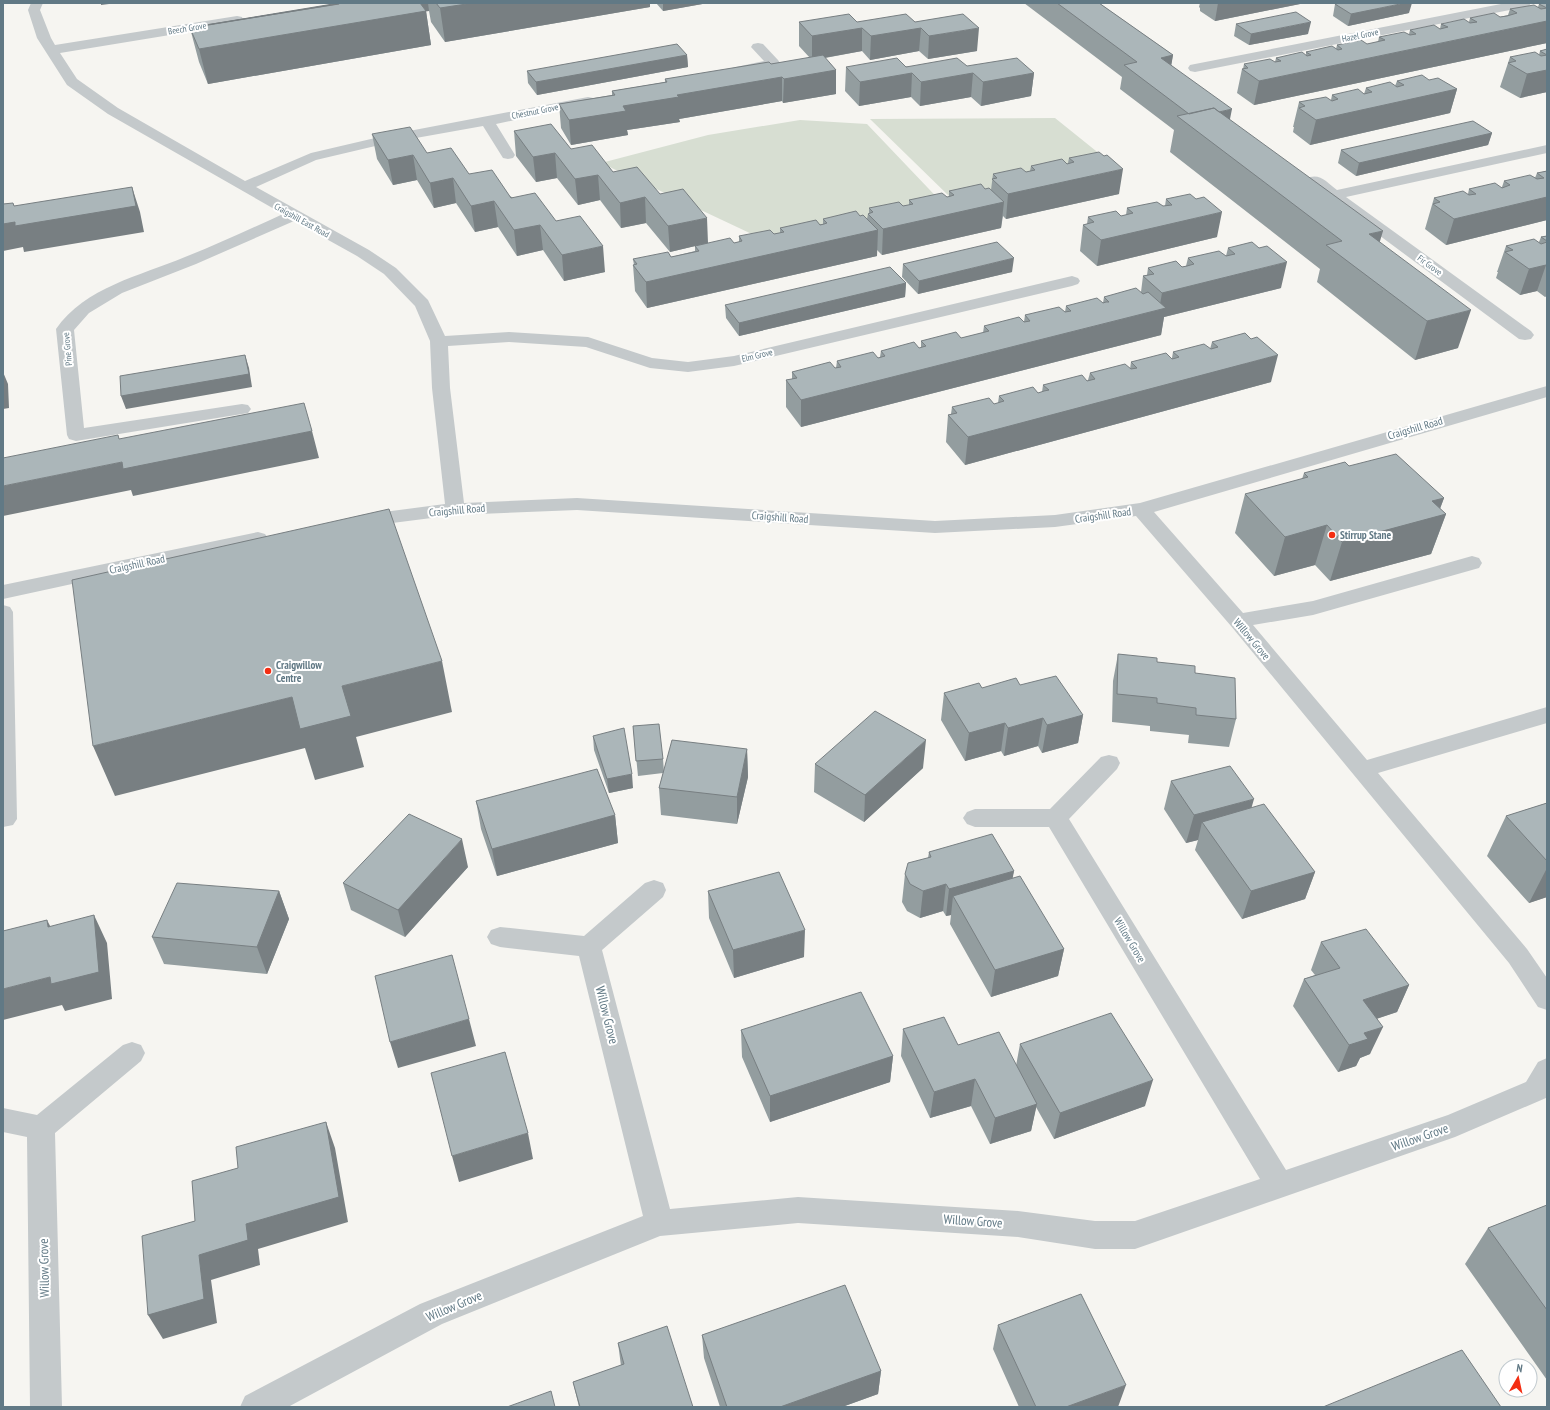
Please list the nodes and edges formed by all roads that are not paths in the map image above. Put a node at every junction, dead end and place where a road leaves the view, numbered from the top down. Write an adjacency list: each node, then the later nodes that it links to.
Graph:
1 (37, 3): 5 (street, Craigshill East Road)
2 (1525, 3): 6 (street, Hazel Grove)
3 (252, 18): 5 (street, Beech Grove)
4 (758, 47): 7 (street)
5 (51, 50): 13 (street, Craigshill East Road)
6 (1195, 68)
7 (727, 72)
8 (603, 98): 9 (street, Chestnut Grove)
9 (487, 121): 11 (street); 13 (street, Chestnut Grove)
10 (1547, 149): 14 (street)
11 (508, 155)
12 (1315, 180): 14 (street, Fir Grove)
13 (244, 187): 15 (street, Craigshill East Road)
14 (1334, 195): 17 (street, Fir Grove)
15 (294, 215): 18 (street, Craigshill East Road); 20 (street, Pine Grove)
16 (1072, 281): 18 (street, Elm Grove)
17 (1525, 335)
18 (438, 342): 21 (street, Craigshill East Road)
19 (1547, 391): 22 (street, Craigshill Road)
20 (242, 409)
21 (455, 509): 22 (street, Craigshill Road); 23 (street, Craigshill Road)
22 (1141, 509): 28 (street, Willow Grove)
23 (344, 524)
24 (274, 535): 26 (street, Craigshill Road)
25 (1472, 562): 28 (street)
26 (3, 592)
27 (3, 612): 34 (street)
28 (1238, 621): 31 (street, Willow Grove)
29 (1547, 716): 31 (street)
30 (1109, 763): 33 (street)
31 (1361, 770): 38 (street, Willow Grove)
32 (975, 818): 33 (street)
33 (1056, 818): 43 (street, Willow Grove)
34 (5, 820)
35 (654, 890): 37 (street)
36 (500, 937): 37 (street)
37 (589, 947): 44 (street, Willow Grove)
38 (1547, 1000)
39 (132, 1053): 42 (street)
40 (1547, 1070): 43 (street, Willow Grove)
41 (3, 1120): 42 (street)
42 (41, 1128): 45 (street, Willow Grove)
43 (1279, 1185): 44 (street, Willow Grove)
44 (659, 1223): 46 (street, Willow Grove)
45 (46, 1407)
46 (256, 1407)

